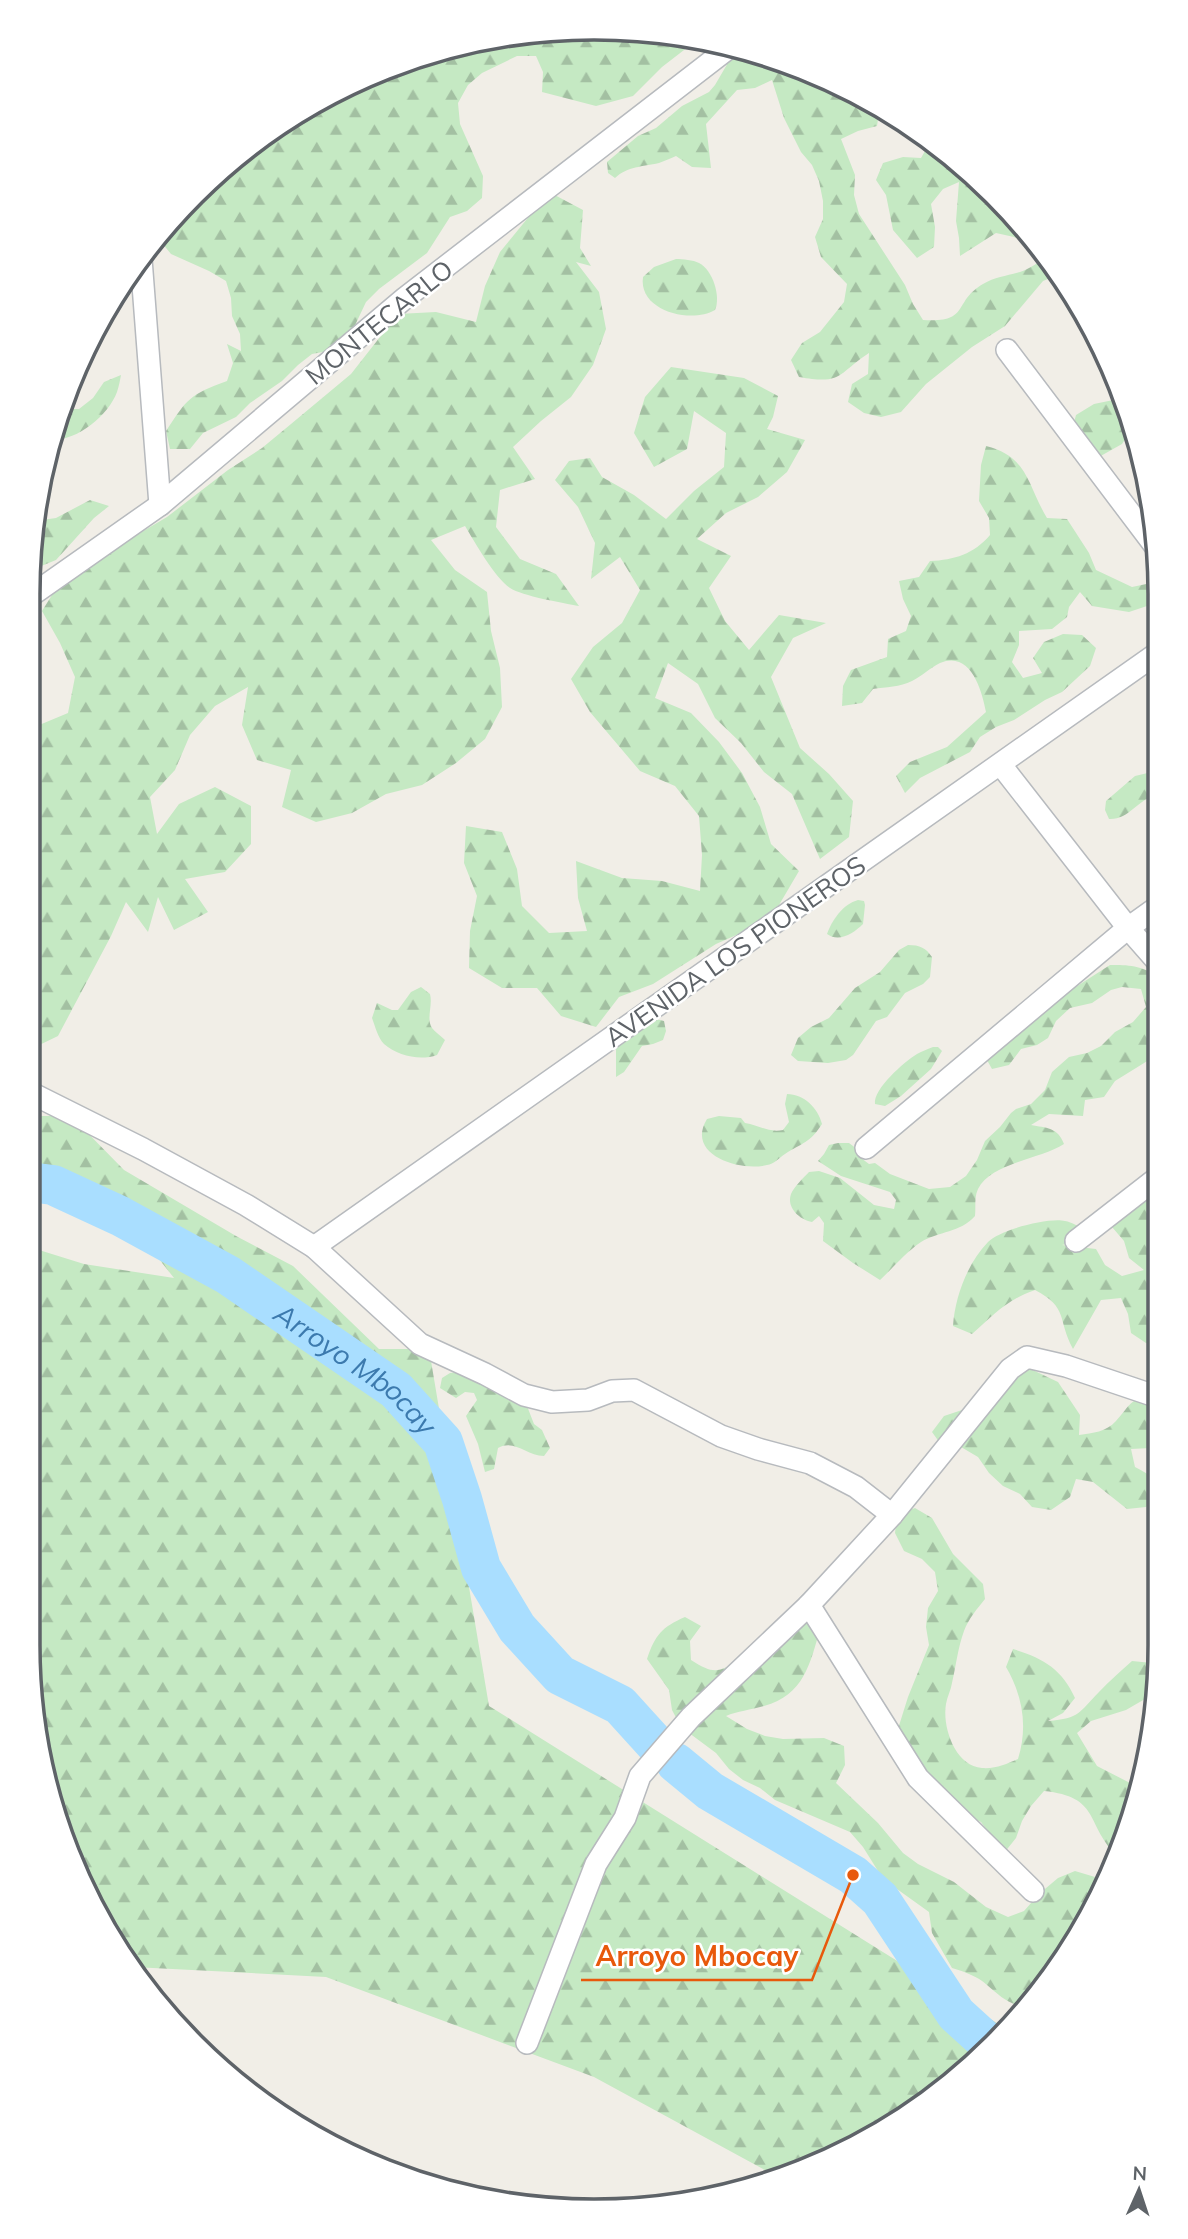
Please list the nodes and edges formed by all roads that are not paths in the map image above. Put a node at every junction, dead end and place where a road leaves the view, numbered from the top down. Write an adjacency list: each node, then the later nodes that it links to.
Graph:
1 (720, 55): 4 (street, MONTECARLO)
2 (142, 275): 4 (street)
3 (1007, 350): 5 (street)
4 (160, 505): 6 (street, MONTECARLO)
5 (1144, 532)
6 (40, 589)
7 (1148, 660): 8 (street, AVENIDA LOS PIONEROS)
8 (1001, 765): 10 (street); 16 (street, AVENIDA LOS PIONEROS)
9 (1148, 914): 10 (street)
10 (1128, 929): 11 (street); 13 (street)
11 (1148, 951)
12 (40, 1098): 16 (street)
13 (866, 1148)
14 (1148, 1185): 15 (street)
15 (1076, 1241)
16 (314, 1247): 18 (street)
17 (1148, 1394): 18 (street)
18 (892, 1515): 19 (street)
19 (809, 1605): 20 (street); 21 (street)
20 (1033, 1891)
21 (527, 2043)

